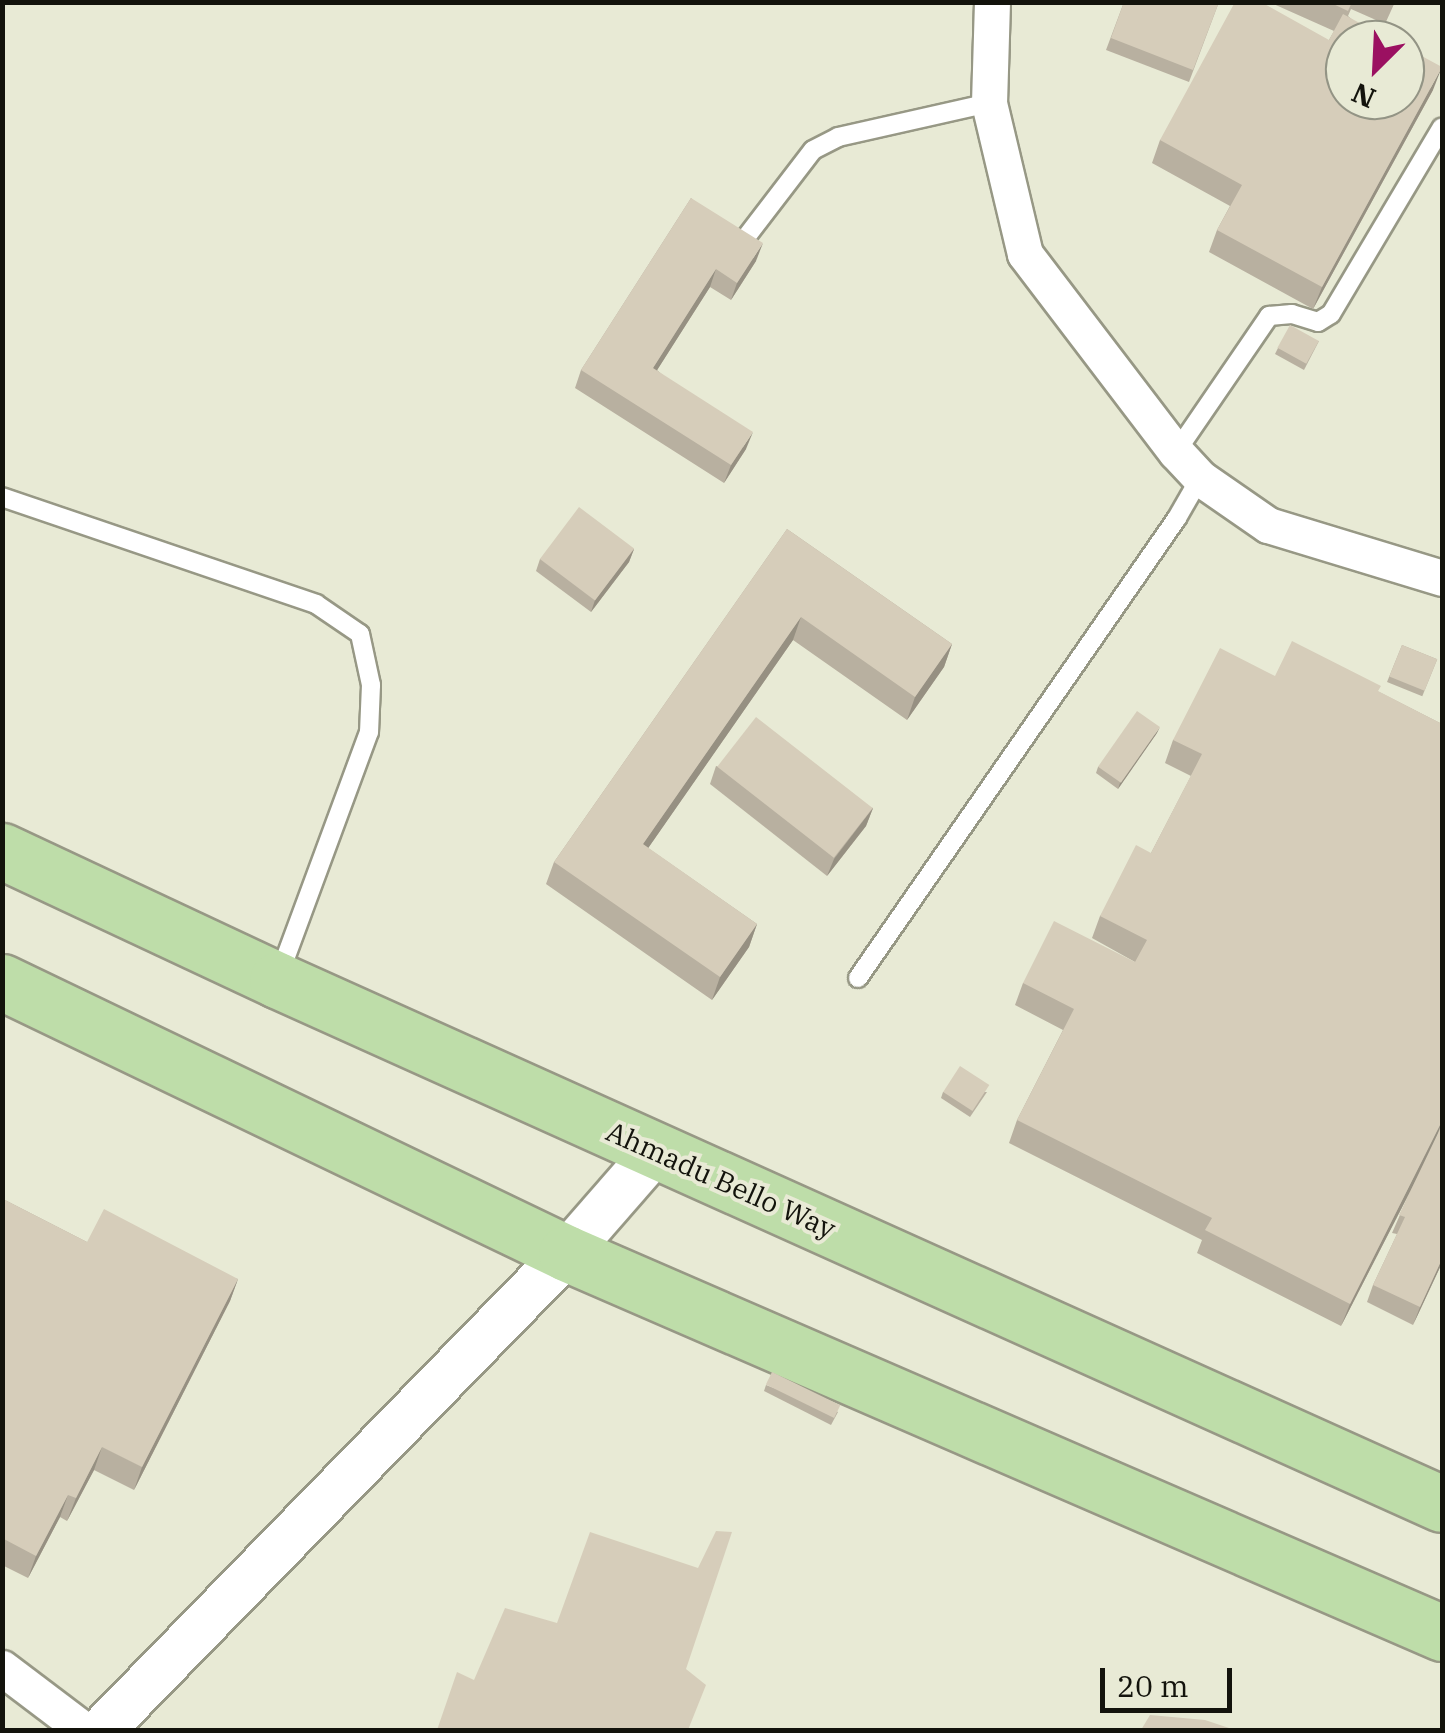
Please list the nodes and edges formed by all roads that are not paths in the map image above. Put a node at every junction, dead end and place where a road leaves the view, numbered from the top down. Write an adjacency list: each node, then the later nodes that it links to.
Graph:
1 (992, 2): 2 (street)
2 (989, 104): 4 (lane); 5 (street)
3 (1442, 127): 5 (lane)
4 (747, 236)
5 (1188, 465): 7 (street); 9 (lane)
6 (2, 497): 10 (lane)
7 (1442, 578)
8 (2, 851): 10 (main road, Ahmadu Bello Way)
9 (858, 978)
10 (277, 980): 12 (main road, Ahmadu Bello Way)
11 (2, 982): 13 (main road)
12 (656, 1150): 13 (street); 14 (main road, Ahmadu Bello Way)
13 (566, 1253): 15 (main road); 17 (street)
14 (1442, 1504)
15 (1442, 1632)
16 (2, 1668): 17 (street)
17 (110, 1726)

